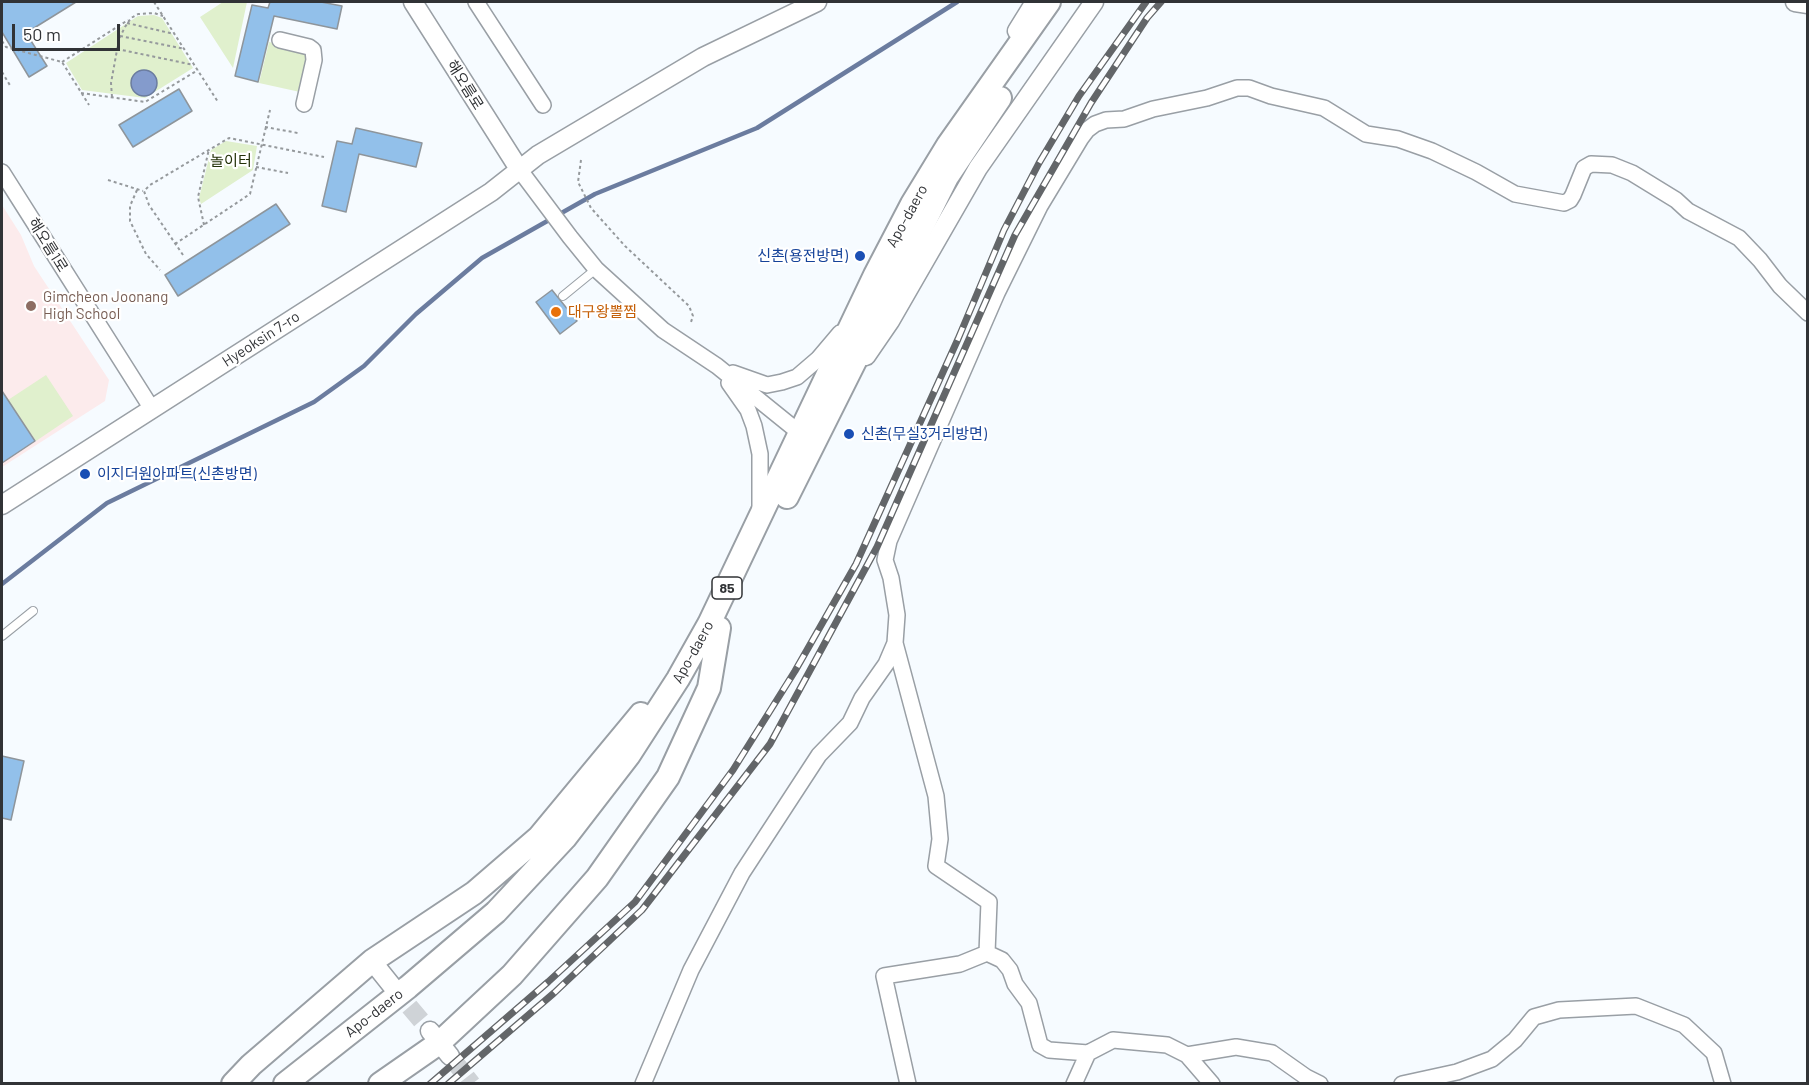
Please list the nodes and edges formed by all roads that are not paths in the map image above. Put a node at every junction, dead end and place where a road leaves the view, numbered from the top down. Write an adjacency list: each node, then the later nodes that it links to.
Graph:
1 (413, 2): 14 (street, 해오름로)
2 (476, 2): 12 (street)
3 (818, 2): 14 (street, Hyeoksin 7-ro)
4 (1035, 2): 13 (street)
5 (1049, 2): 13 (main road, Apo-daero / 85)
6 (1067, 2): 21 (main road, Apo-daero / 85)
7 (1094, 2): 21 (street)
8 (1796, 2): 9 (street)
9 (1808, 4)
10 (280, 40): 11 (street)
11 (304, 104)
12 (543, 105)
13 (948, 145): 18 (main road, Apo-daero / 85)
14 (519, 169): 16 (street); 22 (street, Hyeoksin 7-ro)
15 (2, 172): 22 (street, 해오름1로)
16 (596, 268): 17 (lane); 20 (street)
17 (563, 296)
18 (859, 309): 20 (street); 23 (main road, Apo-daero / 85)
19 (1808, 313): 29 (street)
20 (717, 366): 23 (street); 25 (street)
21 (837, 396): 23 (main road, Apo-daero / 85)
22 (152, 409): 24 (street, Hyeoksin 7-ro)
23 (807, 439): 25 (main road, Apo-daero / 85); 27 (main road, Apo-daero / 85)
24 (2, 505)
25 (757, 525): 27 (main road, Apo-daero / 85)
26 (33, 610): 28 (lane)
27 (714, 626): 31 (main road); 36 (main road, Apo-daero / 85); 37 (main road, Apo-daero / 85); 38 (main road)
28 (2, 636)
29 (895, 643): 30 (street); 39 (street)
30 (987, 953): 33 (street); 40 (street)
31 (372, 961): 32 (street); 35 (main road)
32 (392, 986)
33 (1088, 1053): 34 (street); 41 (street)
34 (1187, 1055): 42 (street); 43 (street)
35 (233, 1083)
36 (285, 1083)
37 (310, 1083)
38 (380, 1083)
39 (643, 1083)
40 (908, 1083)
41 (1074, 1083)
42 (1212, 1083)
43 (1320, 1083)
44 (1402, 1083): 45 (street)
45 (1723, 1083)

